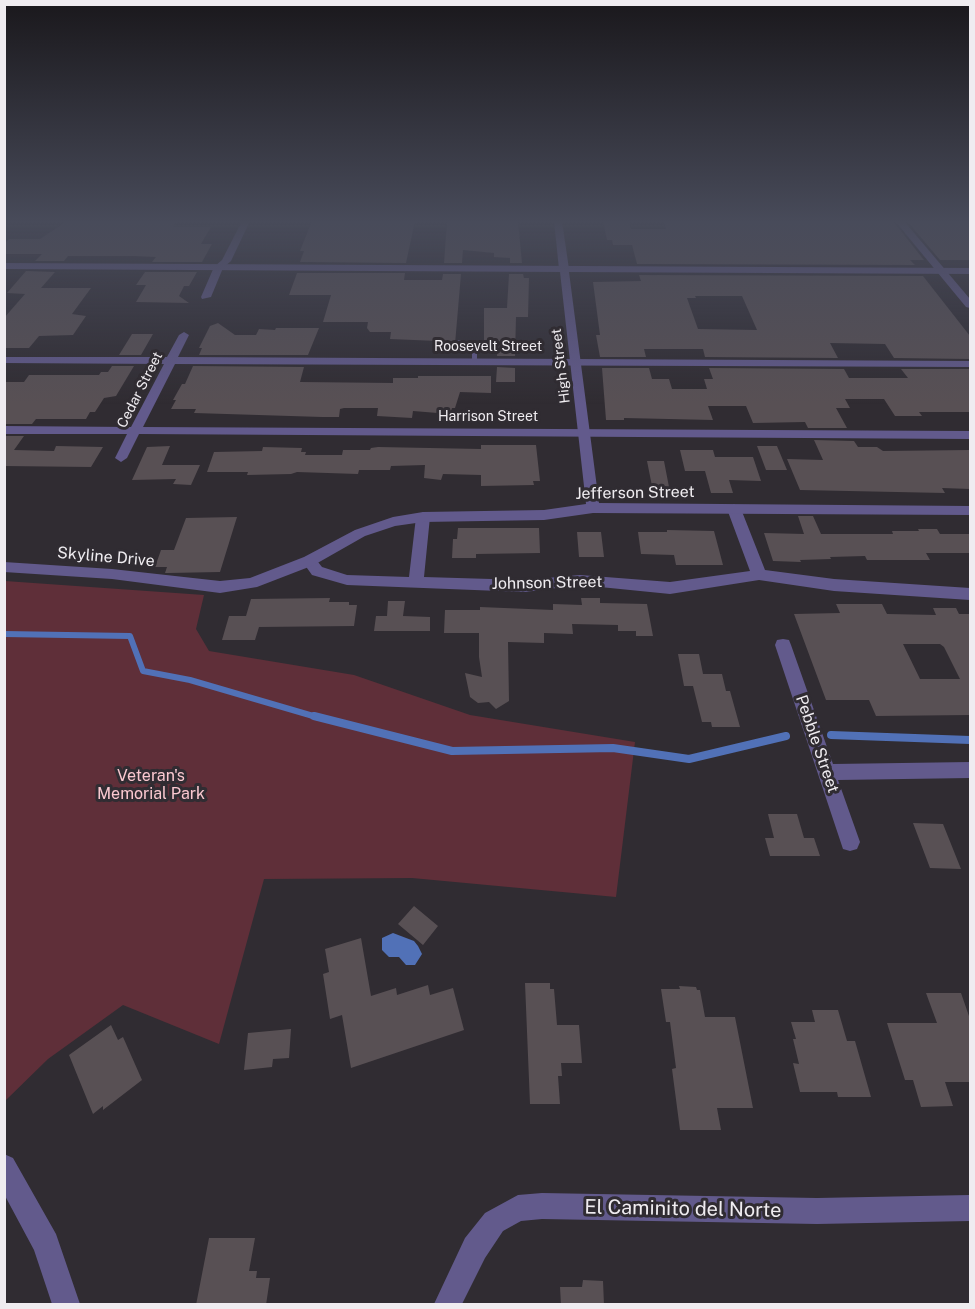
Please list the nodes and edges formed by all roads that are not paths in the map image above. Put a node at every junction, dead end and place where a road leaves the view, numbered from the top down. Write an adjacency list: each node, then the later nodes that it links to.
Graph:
1 (212, 282): 4 (street)
2 (566, 282): 11 (street, High Street)
3 (951, 282): 5 (street)
4 (206, 297)
5 (970, 304)
6 (184, 335): 9 (street, Cedar Street)
7 (459, 342): 10 (lane)
8 (4, 360): 9 (street, Roosevelt Street)
9 (172, 360): 10 (street, Roosevelt Street); 14 (street, Cedar Street)
10 (475, 362): 11 (street, Roosevelt Street)
11 (576, 363): 12 (street, Roosevelt Street); 15 (street, High Street)
12 (970, 364)
13 (4, 430): 14 (street, Harrison Street)
14 (135, 431): 15 (street, Harrison Street); 17 (street, Cedar Street)
15 (584, 433): 16 (street, Harrison Street); 18 (street, High Street)
16 (970, 435)
17 (121, 459)
18 (593, 508): 19 (street, Jefferson Street); 21 (street, Jefferson Street)
19 (734, 509): 20 (street, Jefferson Street); 24 (street)
20 (970, 511)
21 (423, 517): 22 (street, Jefferson Street); 25 (street)
22 (309, 561): 23 (street, Skyline Drive); 25 (street, Johnson Street)
23 (4, 567)
24 (759, 575): 25 (street, Johnson Street); 26 (street, Johnson Street)
25 (416, 581)
26 (970, 594)
27 (783, 645): 29 (street, Pebble Street)
28 (970, 770): 29 (street)
29 (826, 772): 30 (street, Pebble Street)
30 (850, 842)
31 (4, 1167): 33 (street)
32 (970, 1208): 34 (street, El Caminito del Norte)
33 (66, 1305)
34 (448, 1305)

